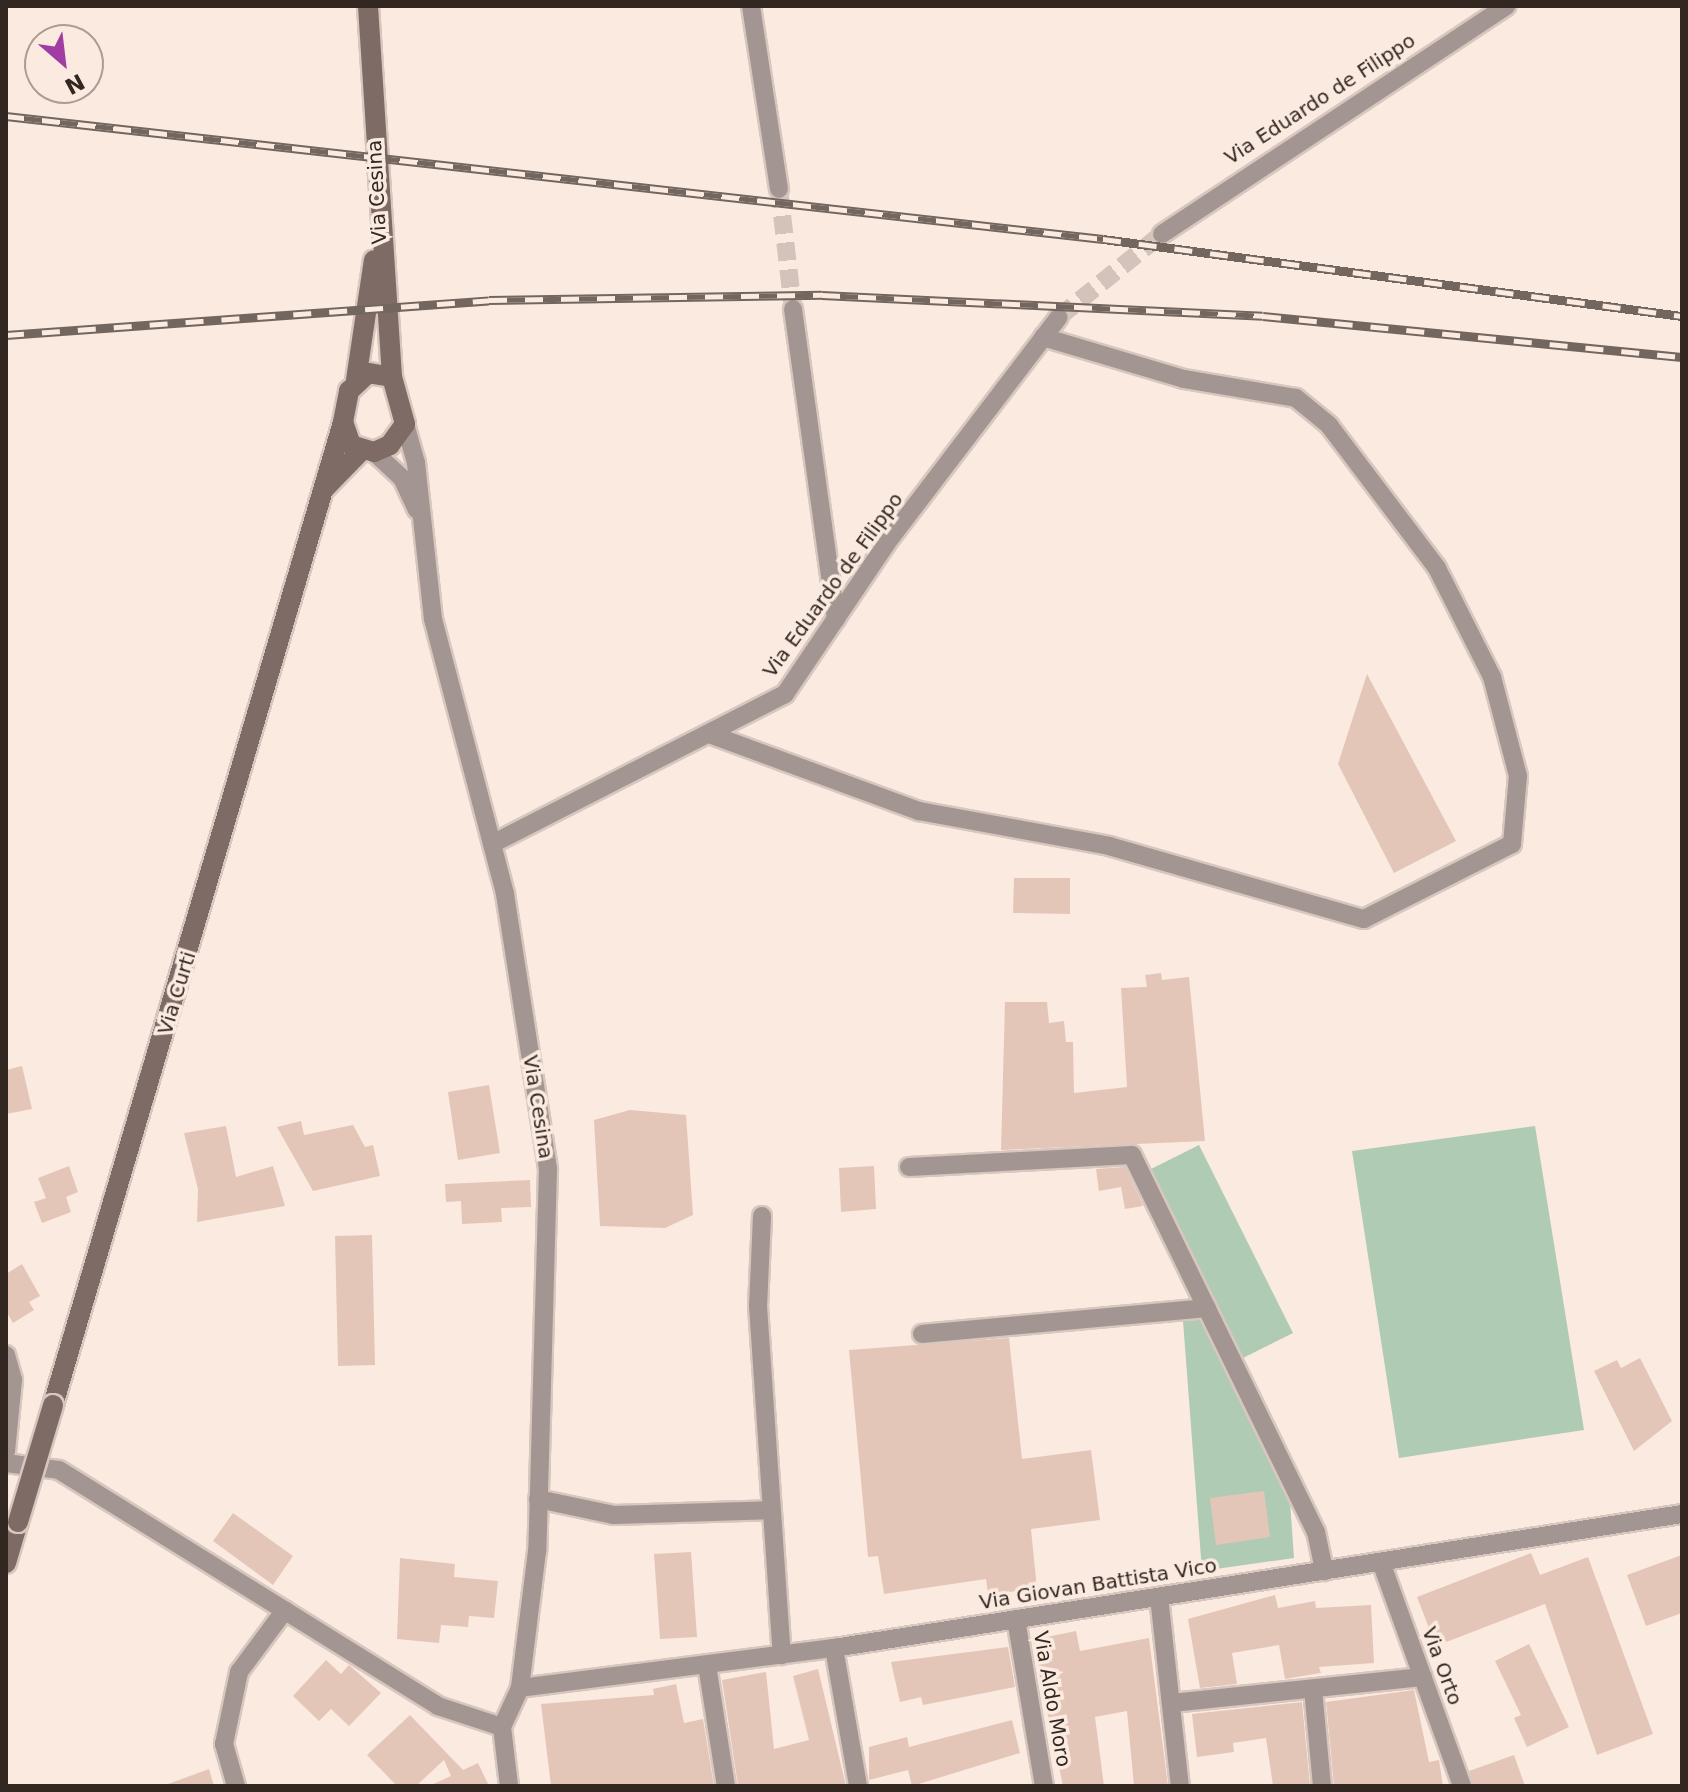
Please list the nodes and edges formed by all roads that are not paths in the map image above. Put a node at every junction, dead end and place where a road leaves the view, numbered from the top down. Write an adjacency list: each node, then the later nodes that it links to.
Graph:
1 (368, 6): 5 (main road, Via Cesina)
2 (751, 6): 4 (street)
3 (1506, 6): 6 (street, Via Eduardo de Filippo)
4 (779, 189)
5 (379, 228): 10 (main road, Via Cesina); 11 (main road)
6 (1162, 234)
7 (793, 309): 17 (street)
8 (1059, 317): 9 (street, Via Eduardo de Filippo)
9 (1043, 337): 17 (street, Via Eduardo de Filippo); 18 (street)
10 (392, 377): 11 (main road); 13 (main road, Via Cesina)
11 (356, 380): 12 (main road)
12 (343, 422): 14 (main road, Via Cesina); 15 (main road, Via Curti)
13 (405, 424): 14 (main road); 16 (street)
14 (368, 451): 15 (main road); 16 (street, Via Cesina)
15 (321, 492): 31 (main road, Via Curti, bridge)
16 (423, 520): 19 (street, Via Cesina)
17 (836, 619): 18 (street, Via Eduardo de Filippo)
18 (712, 735): 19 (street, Via Eduardo de Filippo)
19 (492, 844): 27 (street, Via Cesina)
20 (909, 1167): 22 (street)
21 (762, 1216): 28 (street)
22 (1207, 1308): 23 (street); 32 (street)
23 (922, 1334)
24 (6, 1355): 25 (street)
25 (6, 1452)
26 (6, 1463): 34 (street)
27 (538, 1499): 28 (street); 40 (street, Via Cesina)
28 (769, 1510): 37 (street)
29 (1682, 1514): 30 (street, Via Giovan Battista Vico)
30 (1381, 1562): 32 (street, Via Giovan Battista Vico); 39 (street, Via Orto)
31 (6, 1563)
32 (1324, 1571): 33 (street, Via Giovan Battista Vico)
33 (1159, 1597): 35 (street, Via Giovan Battista Vico); 42 (street)
34 (285, 1610): 43 (street); 44 (street)
35 (1016, 1619): 36 (street, Via Giovan Battista Vico); 48 (street, Via Aldo Moro)
36 (834, 1648): 37 (street, Via Giovan Battista Vico); 47 (street)
37 (782, 1655): 38 (street, Via Giovan Battista Vico)
38 (707, 1665): 40 (street, Via Giovan Battista Vico); 46 (street)
39 (1423, 1677): 41 (street); 51 (street, Via Orto)
40 (520, 1688): 43 (street, Via Cesina)
41 (1313, 1689): 42 (street); 50 (street)
42 (1171, 1703): 49 (street)
43 (502, 1727): 45 (street)
44 (236, 1786)
45 (509, 1786)
46 (726, 1786)
47 (858, 1786)
48 (1044, 1786)
49 (1180, 1786)
50 (1322, 1786)
51 (1462, 1786)

